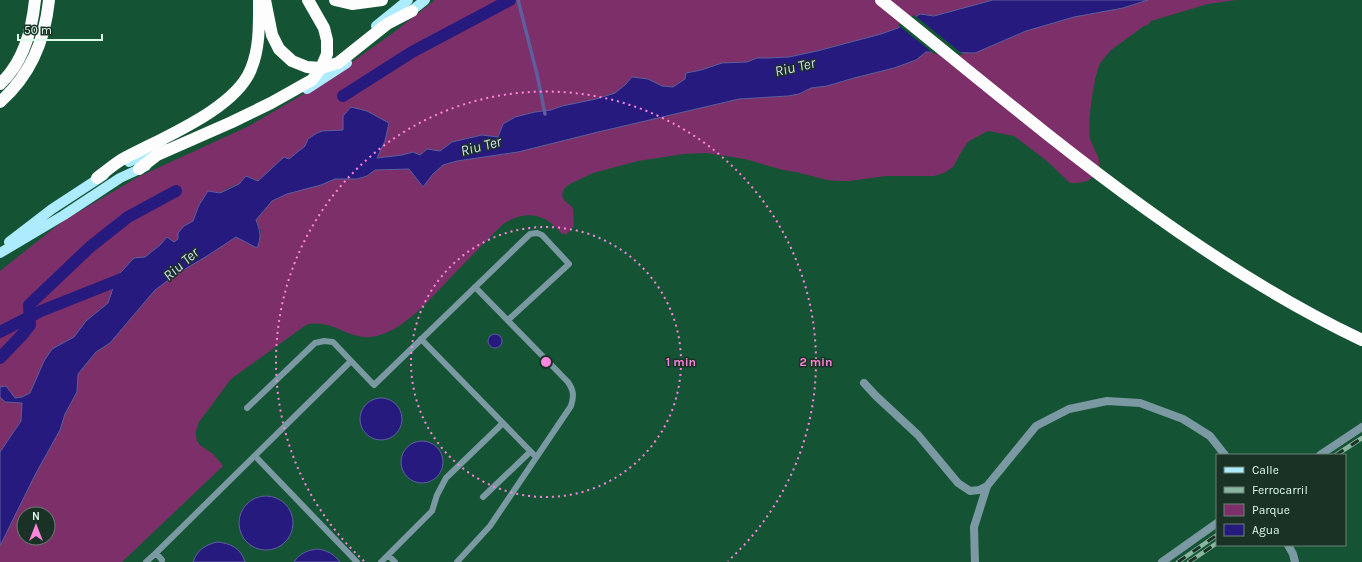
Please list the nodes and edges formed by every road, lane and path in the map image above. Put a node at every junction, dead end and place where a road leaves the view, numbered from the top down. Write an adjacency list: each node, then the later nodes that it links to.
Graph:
1 (35, 0): 12 (highway)
2 (48, 0): 13 (highway)
3 (259, 0): 15 (highway)
4 (265, 0): 11 (highway)
5 (308, 0): 11 (highway)
6 (335, 0): 7 (highway)
7 (382, 0)
8 (425, 0): 10 (main road)
9 (881, 0): 20 (highway)
10 (410, 5): 11 (highway); 14 (main road)
11 (321, 68): 14 (highway); 15 (main road)
12 (0, 84)
13 (0, 102)
14 (139, 169): 16 (main road)
15 (97, 178): 16 (main road)
16 (0, 252)
17 (475, 287): 18 (lane); 18 (lane); 19 (lane)
18 (508, 320): 30 (lane)
19 (421, 340): 21 (lane); 24 (lane)
20 (1362, 340)
21 (352, 361): 23 (lane); 29 (lane)
22 (864, 383): 31 (street)
23 (247, 408)
24 (502, 423): 26 (lane); 36 (lane)
25 (1362, 427): 28 (street)
26 (530, 452): 30 (lane); 32 (lane)
27 (1224, 454): 31 (street)
28 (1322, 454)
29 (255, 456): 35 (lane); 39 (lane)
30 (536, 458): 42 (lane)
31 (987, 486): 43 (street)
32 (483, 497)
33 (1216, 524): 44 (street)
34 (1289, 546): 45 (street)
35 (156, 553): 37 (lane); 38 (lane)
36 (388, 555): 40 (lane); 41 (lane)
37 (162, 560)
38 (146, 562)
39 (357, 562)
40 (381, 562)
41 (395, 562)
42 (457, 562)
43 (975, 562)
44 (1162, 562)
45 (1295, 562)

